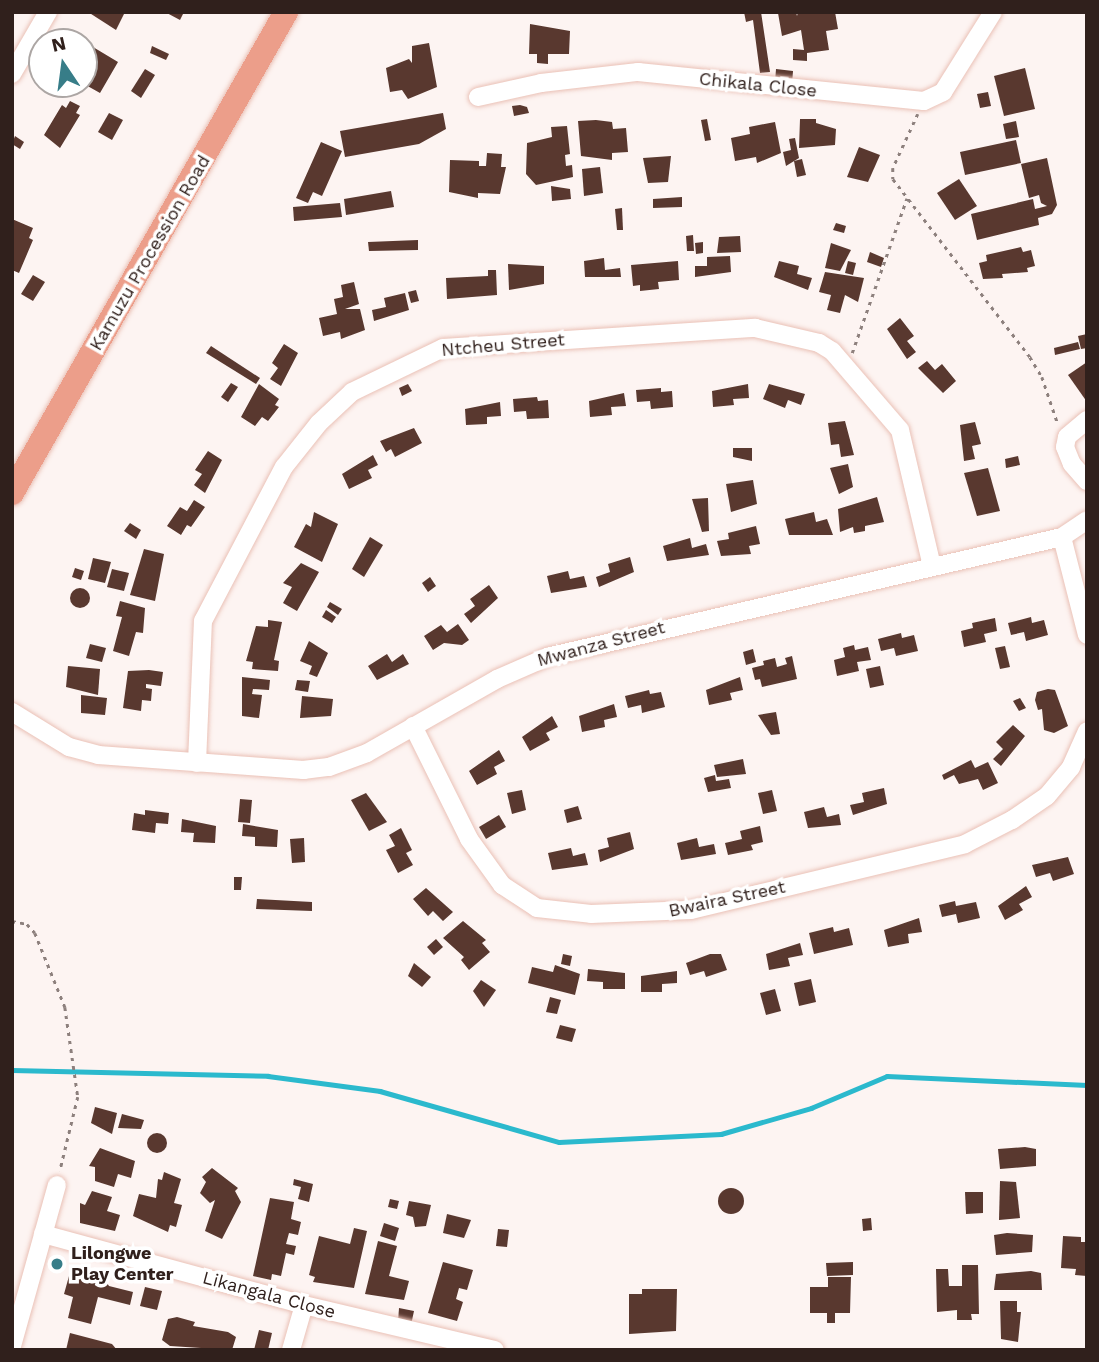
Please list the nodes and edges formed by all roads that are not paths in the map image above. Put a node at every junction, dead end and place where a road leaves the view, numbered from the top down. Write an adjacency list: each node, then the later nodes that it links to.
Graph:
1 (48, 12): 4 (street)
2 (286, 12): 8 (highway, Kamuzu Procession Road)
3 (993, 12): 5 (street, Chikala Close)
4 (12, 74)
5 (478, 97)
6 (1087, 420): 7 (street)
7 (1087, 481)
8 (12, 493)
9 (1087, 520): 10 (street, Mwanza Street)
10 (1062, 537): 11 (street, Mwanza Street); 12 (street)
11 (932, 566): 14 (street, Mwanza Street); 16 (street, Ntcheu Street)
12 (1087, 635)
13 (12, 712): 16 (street, Mwanza Street)
14 (413, 726): 15 (street, Bwaira Street); 16 (street, Mwanza Street)
15 (1085, 742)
16 (197, 763)
17 (57, 1185): 18 (street)
18 (43, 1234): 19 (street, Likangala Close); 20 (street)
19 (303, 1306): 21 (street); 22 (street, Likangala Close)
20 (12, 1346)
21 (291, 1350)
22 (495, 1350)

